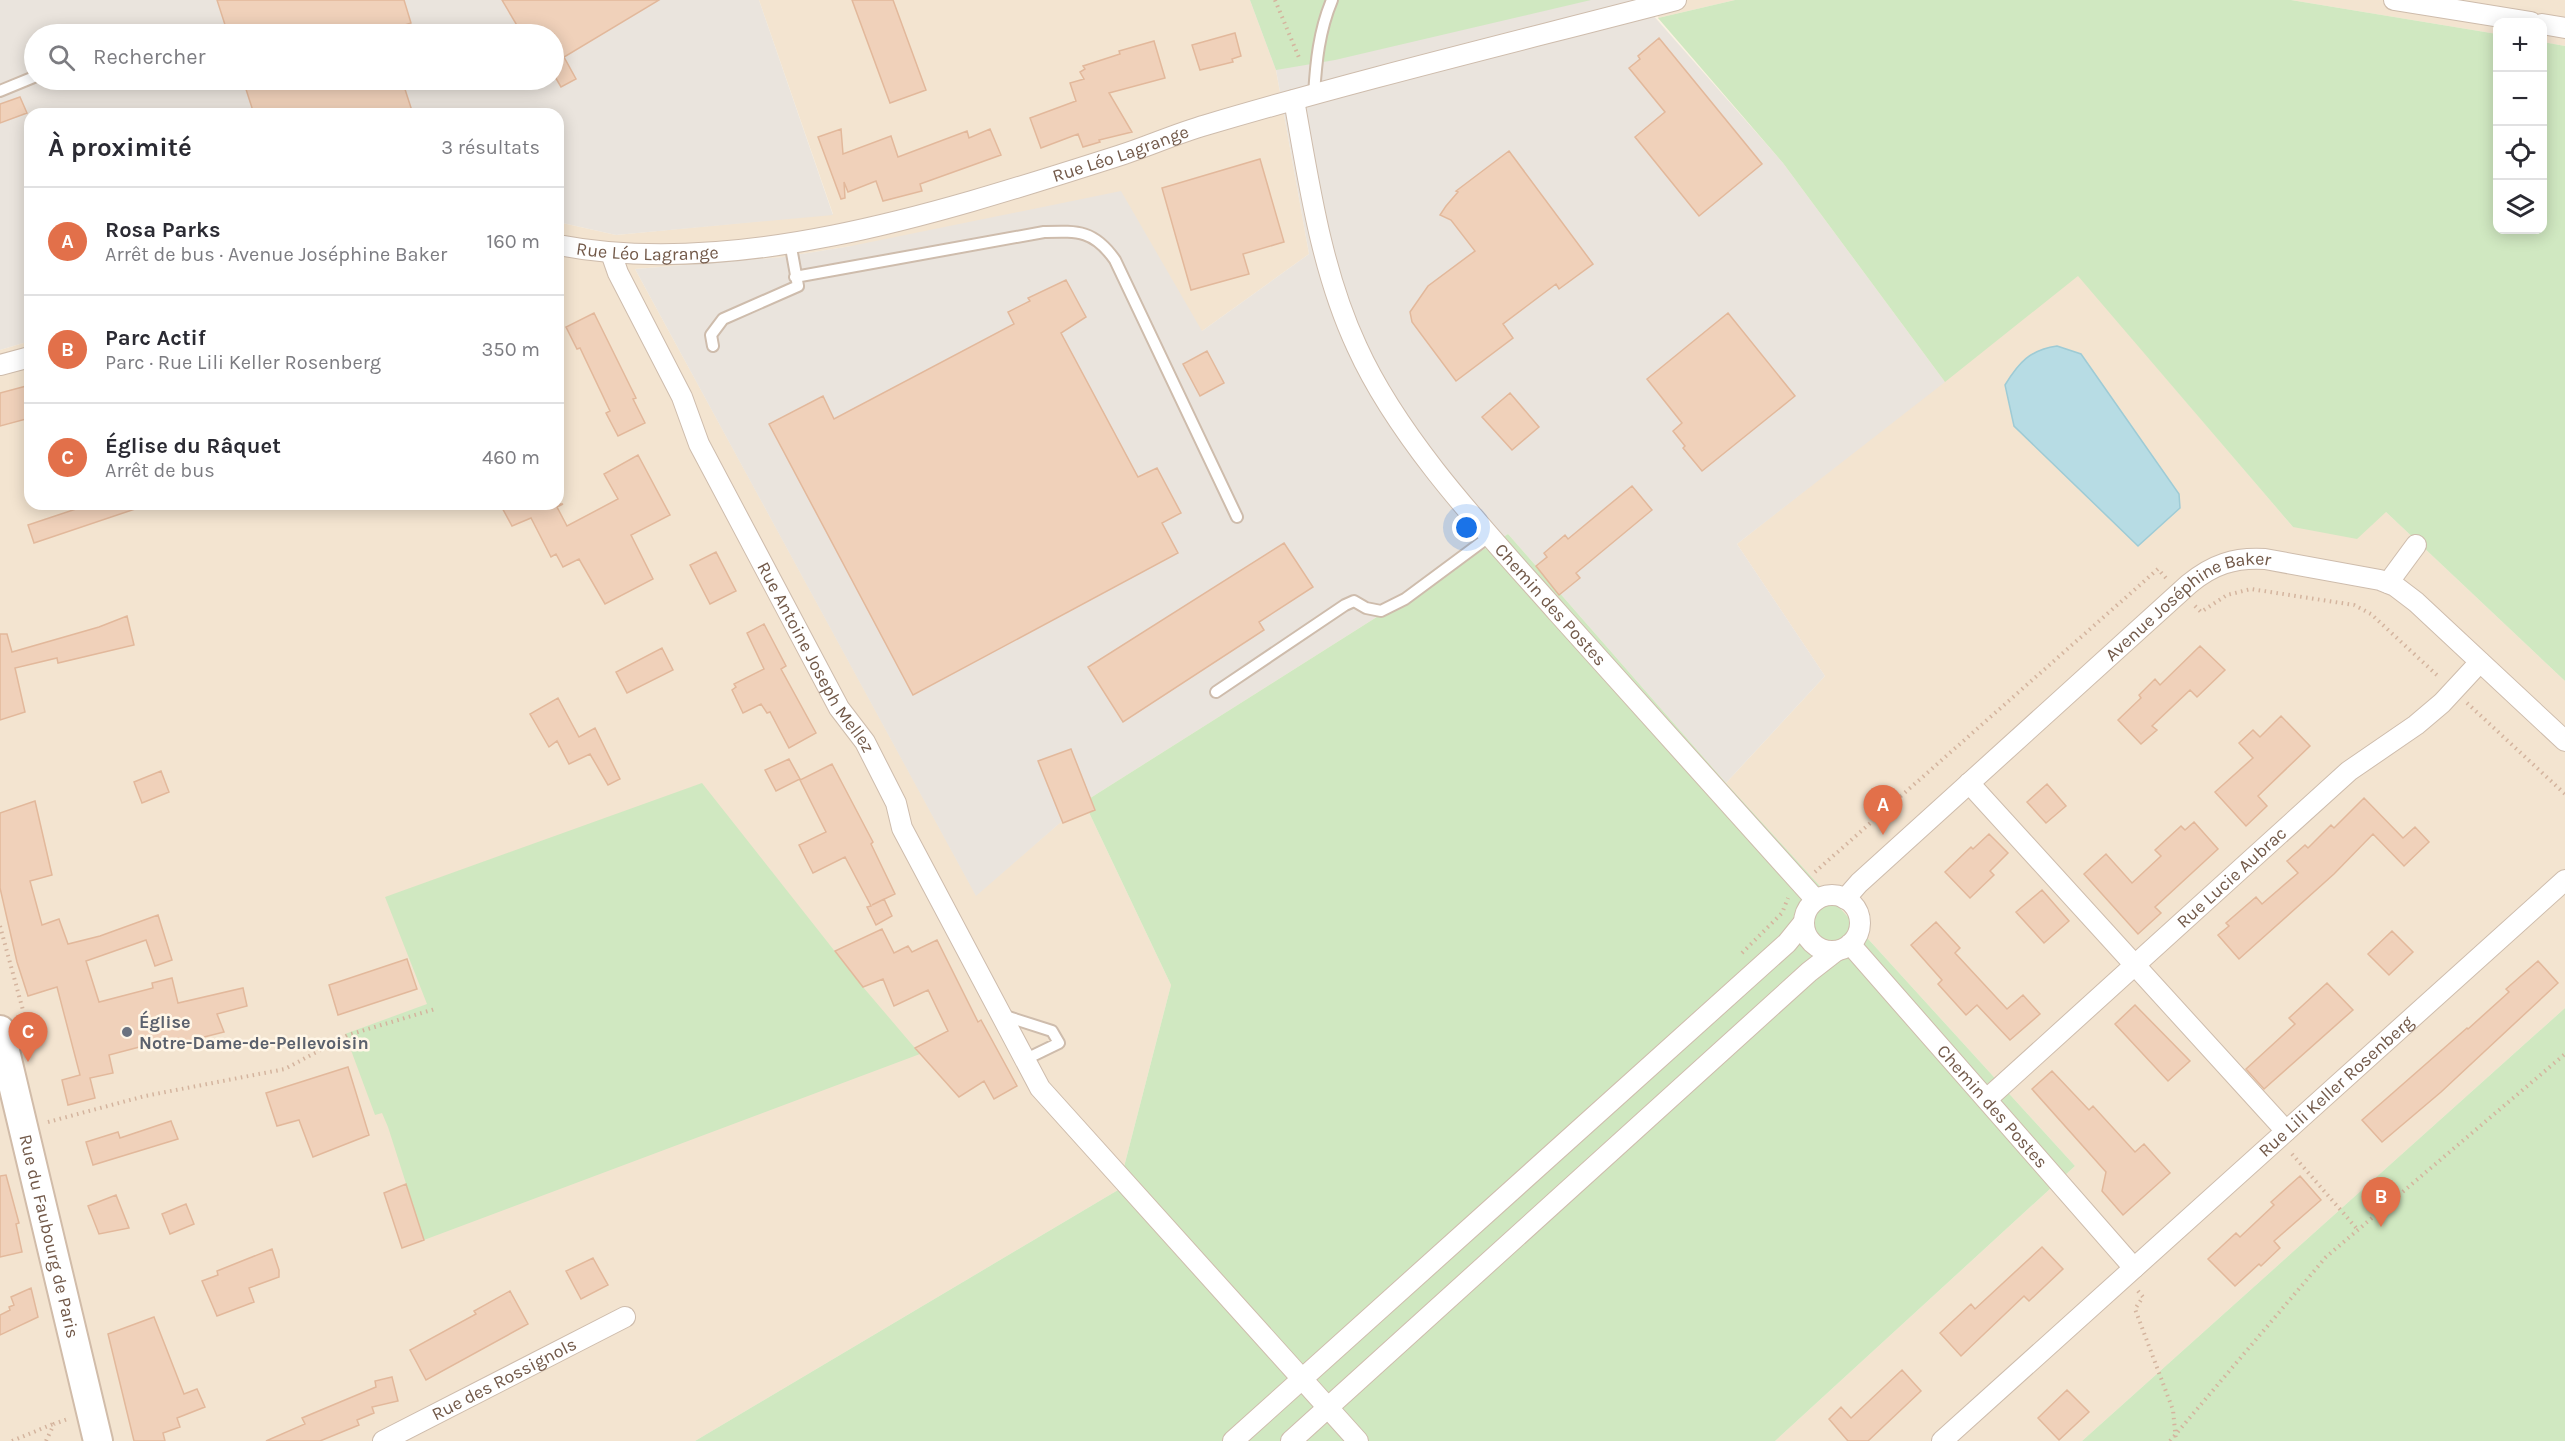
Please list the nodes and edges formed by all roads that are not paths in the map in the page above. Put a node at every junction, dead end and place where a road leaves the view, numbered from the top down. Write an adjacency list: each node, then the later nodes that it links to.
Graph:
1 (1332, 0): 9 (lane)
2 (1676, 0): 9 (street, Rue Léo Lagrange)
3 (2394, 0): 4 (street)
4 (2506, 18)
5 (2547, 25): 6 (street)
6 (2565, 28)
7 (24, 81): 8 (lane)
8 (0, 91)
9 (1314, 95): 10 (street, Rue Léo Lagrange)
10 (1294, 100): 11 (street, Rue Léo Lagrange); 19 (street, Chemin des Postes)
11 (790, 242): 13 (street, Rue Léo Lagrange); 14 (lane)
12 (564, 246): 13 (street, Rue Léo Lagrange)
13 (611, 253): 32 (street, Rue Antoine Joseph Mellez)
14 (795, 276): 15 (lane); 18 (lane)
15 (713, 346)
16 (24, 359): 17 (street)
17 (0, 365)
18 (1237, 517)
19 (1490, 536): 23 (lane); 28 (street, Chemin des Postes)
20 (2416, 545): 21 (street)
21 (2388, 583): 22 (street, Avenue Joséphine Baker); 25 (street, Avenue Joséphine Baker)
22 (2480, 662): 24 (street, Avenue Joséphine Baker); 31 (street, Rue Lucie Aubrac)
23 (1216, 692)
24 (2565, 741)
25 (1969, 783): 27 (street, Avenue Joséphine Baker); 31 (street)
26 (2565, 880): 36 (street, Rue Lili Keller Rosenberg)
27 (1845, 899): 28 (street); 30 (street)
28 (1816, 900): 29 (street)
29 (1804, 922): 30 (street); 39 (street)
30 (1843, 947): 35 (street, Chemin des Postes); 40 (street)
31 (2135, 965): 35 (street, Rue Lucie Aubrac); 36 (street)
32 (1000, 1014): 34 (street, Rue Antoine Joseph Mellez); 34 (lane)
33 (0, 1030): 41 (main road, Rue du Faubourg de Paris)
34 (1024, 1060): 39 (street, Rue Antoine Joseph Mellez)
35 (1987, 1099): 37 (street, Chemin des Postes)
36 (2282, 1135): 37 (street, Rue Lili Keller Rosenberg)
37 (2129, 1273): 46 (street, Rue Lili Keller Rosenberg)
38 (625, 1317): 42 (street, Rue des Rossignols)
39 (1302, 1379): 40 (street, Rue Antoine Joseph Mellez); 43 (street)
40 (1328, 1408): 44 (street); 45 (street, Rue Antoine Joseph Mellez)
41 (98, 1441)
42 (383, 1441)
43 (1233, 1441)
44 (1291, 1441)
45 (1358, 1441)
46 (1942, 1441)

